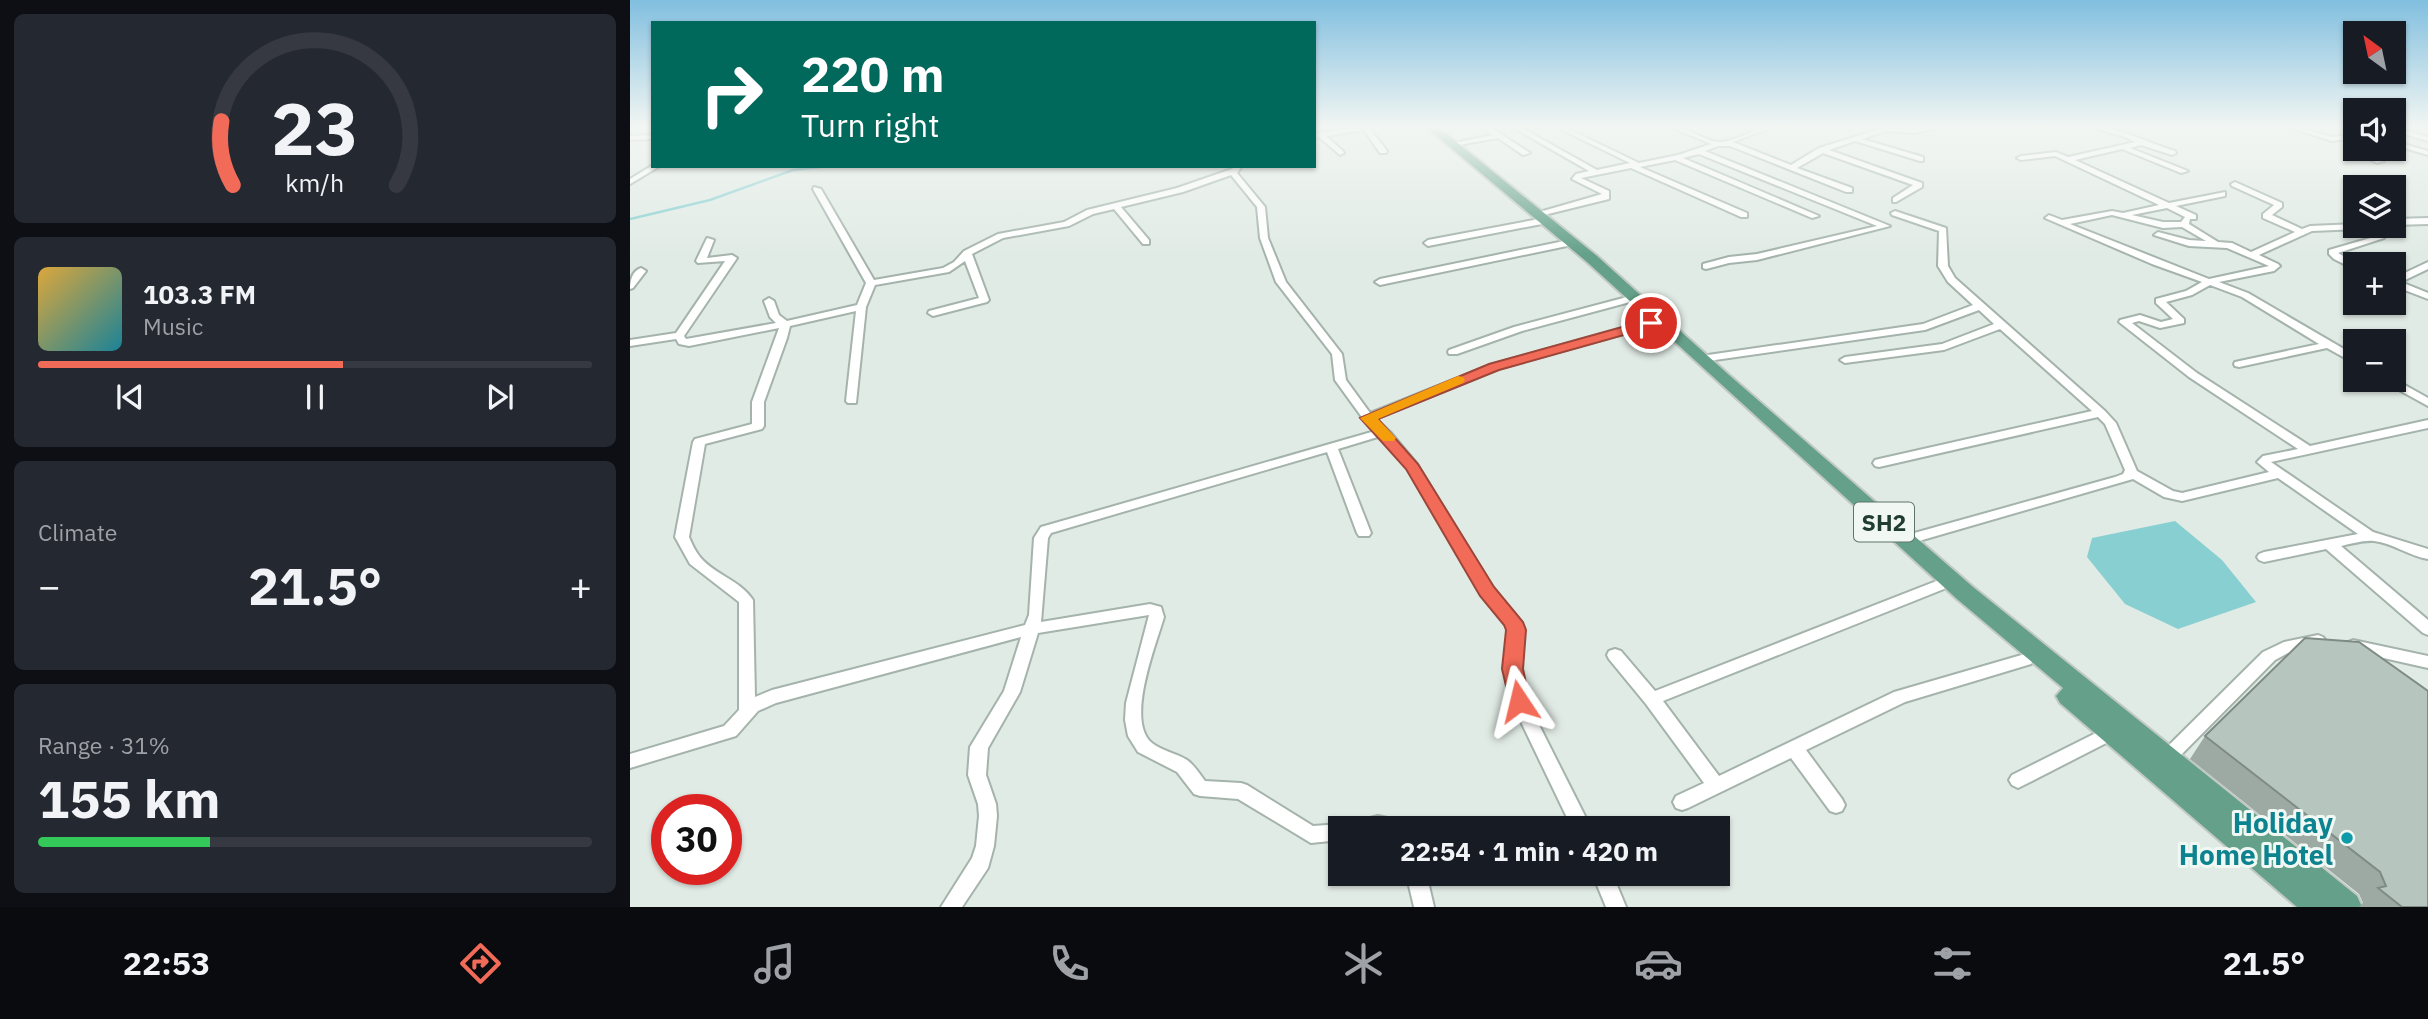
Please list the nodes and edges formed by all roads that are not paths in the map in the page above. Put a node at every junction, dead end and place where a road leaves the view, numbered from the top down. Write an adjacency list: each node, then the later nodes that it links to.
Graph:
1 (647, 169): 16 (street)
2 (1235, 169): 23 (street); 78 (street)
3 (1477, 169): 28 (main road, SH2)
4 (1482, 169): 28 (main road, SH2)
5 (1591, 169): 15 (street)
6 (1608, 169): 15 (street)
7 (1644, 169): 26 (street)
8 (1703, 169): 27 (street)
9 (1744, 169): 49 (street)
10 (1794, 169): 19 (street)
11 (1876, 169): 21 (street)
12 (2091, 169): 22 (street)
13 (2180, 169): 14 (street)
14 (2184, 171)
15 (1596, 172): 28 (street)
16 (630, 182)
17 (2235, 184): 37 (street)
18 (817, 189): 54 (street)
19 (1849, 190)
20 (2222, 194): 22 (street)
21 (1896, 200)
22 (2168, 205): 25 (street); 34 (street)
23 (1116, 206): 41 (street); 45 (street)
24 (1895, 213): 60 (street)
25 (2123, 214): 33 (street); 34 (street)
26 (1744, 215)
27 (1815, 216)
28 (1539, 218): 42 (street); 44 (main road, SH2); 57 (main road, SH2)
29 (2049, 218): 33 (street)
30 (2406, 220): 32 (street)
31 (2406, 220): 36 (street)
32 (2428, 221)
33 (2062, 223): 52 (street)
34 (2185, 224): 43 (street)
35 (2343, 226): 37 (street)
36 (2428, 231)
37 (2301, 232): 46 (street)
38 (2158, 234): 43 (street)
39 (2379, 238): 47 (street)
40 (710, 240): 66 (street)
41 (1146, 242)
42 (1428, 243)
43 (2216, 243): 46 (street)
44 (1564, 244): 53 (street); 57 (main road, SH2)
45 (967, 253): 54 (street); 62 (street)
46 (2253, 254): 52 (street)
47 (2343, 260)
48 (2428, 265): 51 (street)
49 (1706, 266)
50 (641, 271): 55 (street)
51 (2406, 276)
52 (2211, 281): 68 (street); 82 (street)
53 (1380, 282)
54 (871, 284): 61 (street)
55 (630, 286)
56 (2406, 287): 58 (street)
57 (1621, 290): 63 (main road, SH2); 69 (street); 71 (main road, SH2)
58 (2428, 296)
59 (769, 301): 64 (street)
60 (1980, 306): 65 (street); 71 (street)
61 (861, 307): 64 (street); 75 (street)
62 (933, 313)
63 (1651, 323): 78 (street); 92 (main road, SH2)
64 (785, 324): 66 (street); 99 (street)
65 (2000, 325): 72 (street); 77 (street)
66 (679, 336): 67 (street)
67 (630, 343)
68 (2328, 345): 70 (street); 73 (street)
69 (1453, 352)
70 (2343, 354)
71 (1701, 359): 88 (main road, SH2)
72 (1844, 360)
73 (2239, 364)
74 (2406, 391): 76 (street)
75 (852, 401)
76 (2428, 403)
77 (2101, 413): 83 (street); 84 (street)
78 (1368, 418): 80 (street)
79 (2428, 424): 82 (street)
80 (1383, 432): 81 (street); 108 (street)
81 (1331, 447): 86 (street); 93 (street)
82 (2310, 451): 85 (street)
83 (1879, 463)
84 (2131, 473): 85 (street); 88 (street)
85 (2278, 474): 87 (street)
86 (1364, 533)
87 (2370, 536): 89 (street); 90 (street)
88 (1905, 540): 102 (main road, SH2)
89 (2329, 544): 91 (street); 94 (street)
90 (2428, 554)
91 (2264, 557)
92 (1939, 585): 96 (main road, SH2); 98 (street)
93 (1031, 629): 99 (street); 109 (street); 113 (street)
94 (2428, 629)
95 (1615, 655): 98 (street)
96 (2025, 660): 100 (main road, SH2); 101 (street)
97 (2428, 662): 102 (street)
98 (1652, 699): 105 (street)
99 (747, 711): 103 (street)
100 (2112, 732): 104 (street); 110 (main road, SH2)
101 (1794, 748): 105 (street); 107 (street)
102 (2167, 758): 110 (main road, SH2)
103 (630, 761)
104 (2018, 780)
105 (1716, 786): 106 (street)
106 (1682, 802)
107 (1836, 805)
108 (1576, 816)
109 (1328, 833)
110 (2291, 872): 116 (main road, SH2); 117 (main road, SH2)
111 (1419, 886): 114 (street)
112 (1607, 886): 115 (street)
113 (951, 907)
114 (1424, 907)
115 (1616, 907)
116 (2320, 907)
117 (2346, 907)

